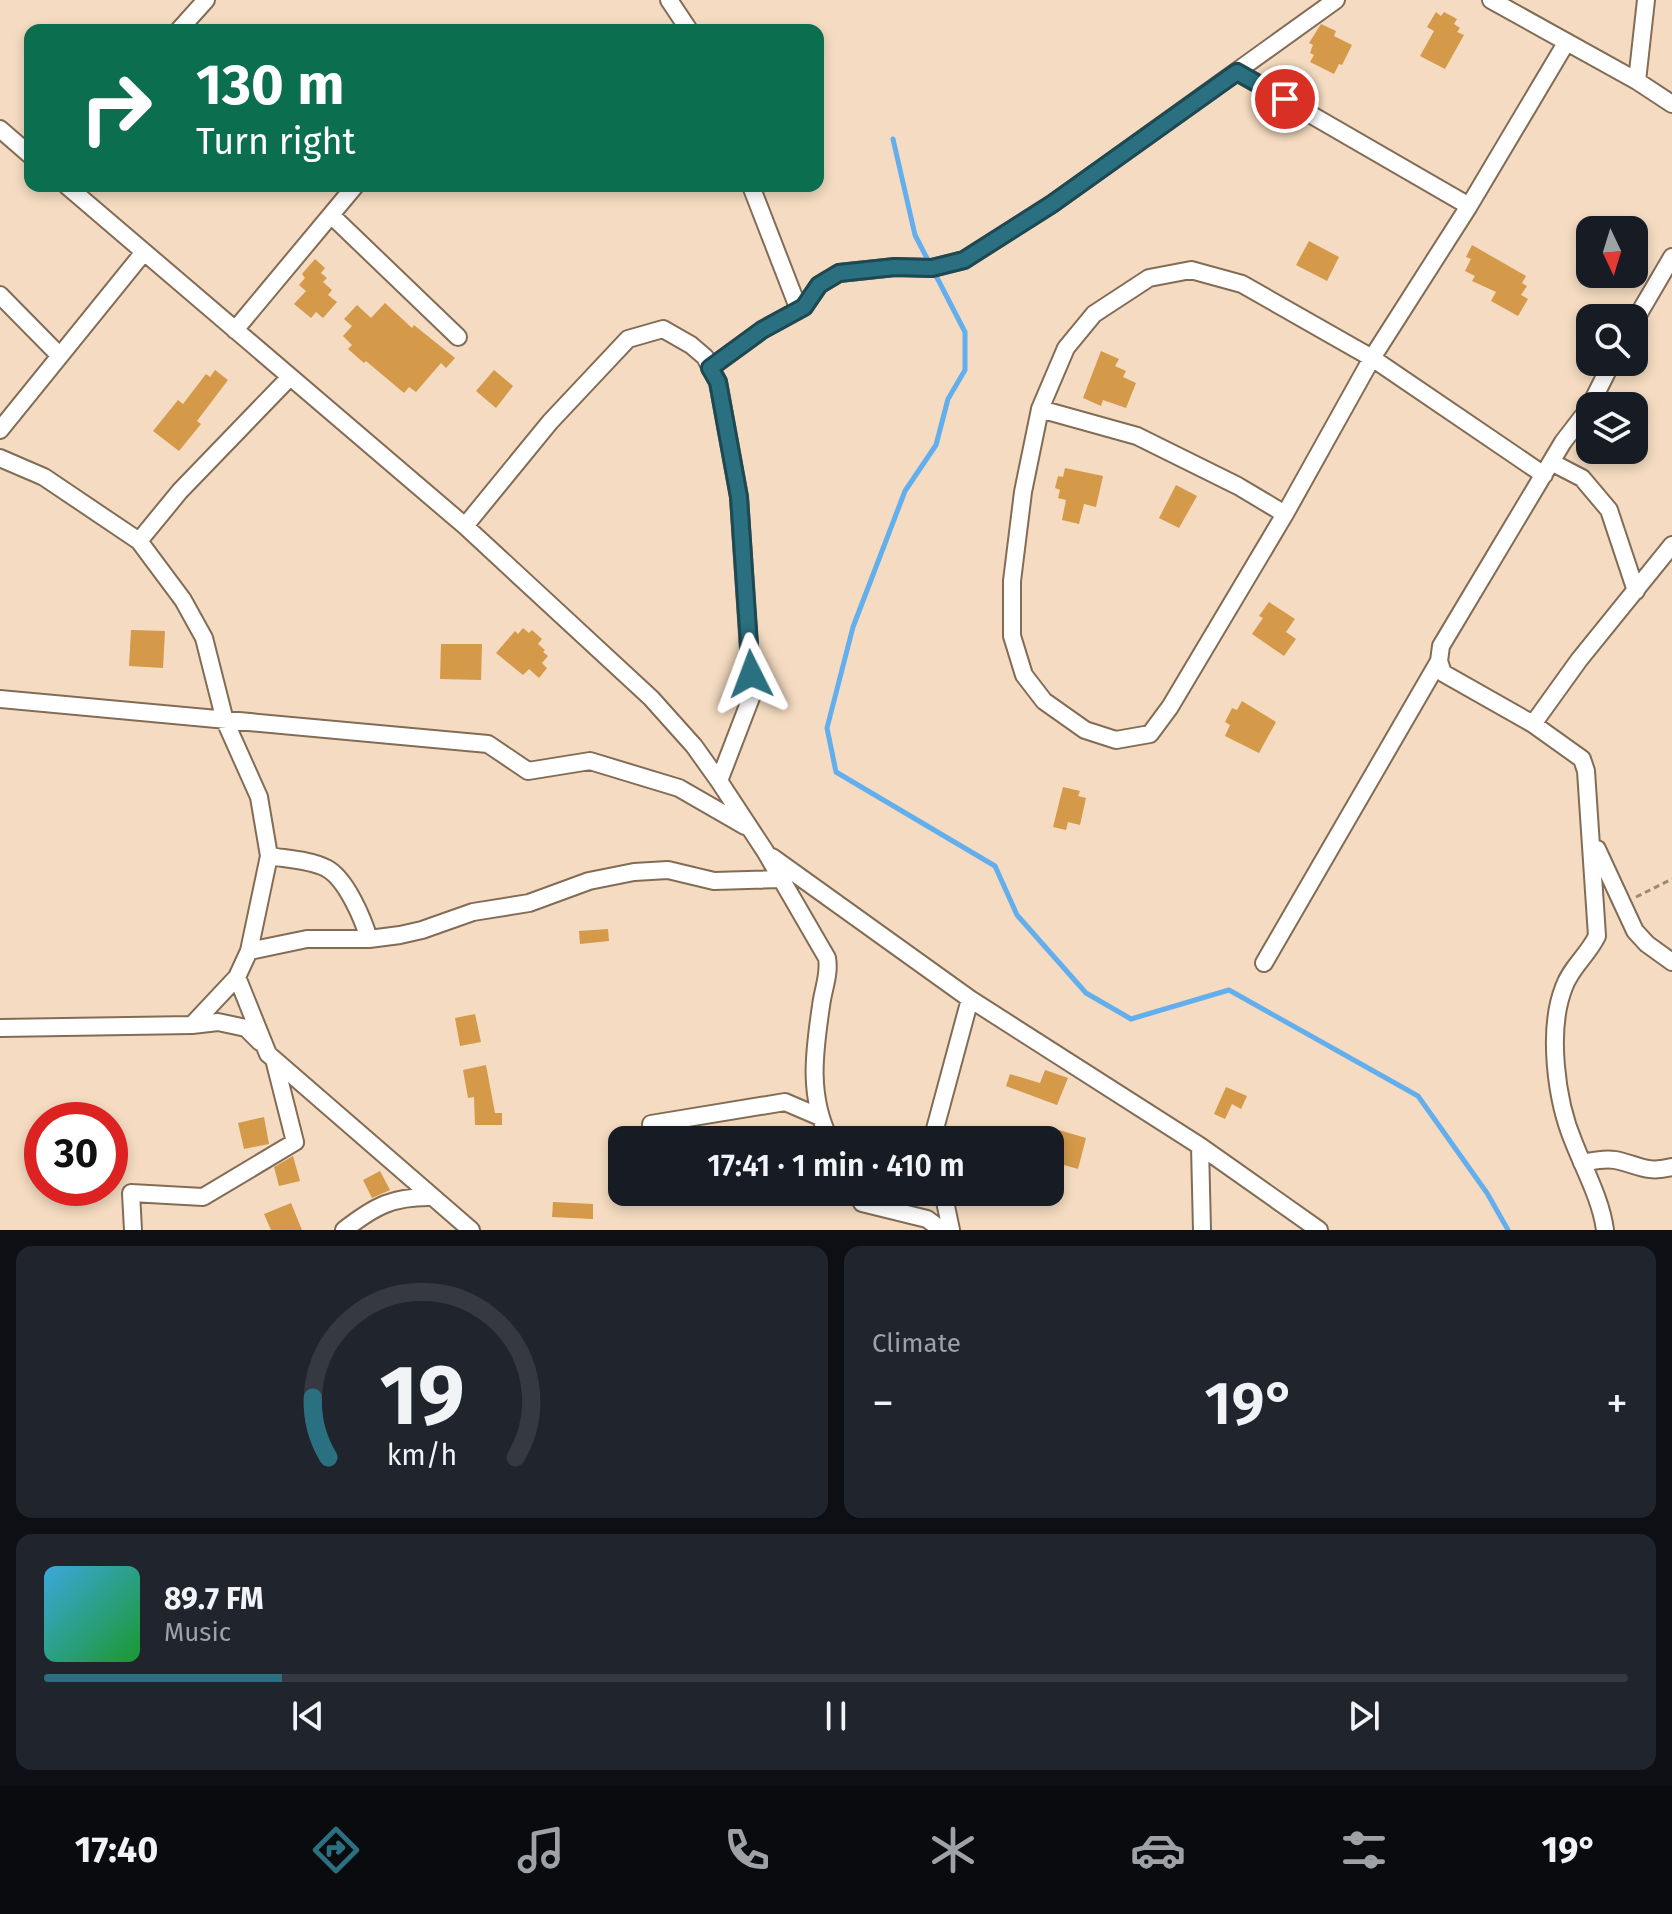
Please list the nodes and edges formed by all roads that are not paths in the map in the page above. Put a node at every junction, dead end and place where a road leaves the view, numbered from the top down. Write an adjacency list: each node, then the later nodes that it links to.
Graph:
1 (206, 0): 6 (street)
2 (669, 0): 7 (street)
3 (1336, 0): 9 (street)
4 (1491, 0): 8 (street)
5 (1646, 0): 10 (street)
6 (184, 24)
7 (685, 24)
8 (1566, 43): 10 (street); 17 (street)
9 (1237, 72): 17 (street); 23 (street)
10 (1637, 81): 11 (street)
11 (1672, 104)
12 (0, 129): 13 (street)
13 (24, 150)
14 (74, 192): 19 (street)
15 (350, 192): 18 (street)
16 (753, 192): 23 (street)
17 (1469, 206): 27 (street)
18 (331, 215): 24 (street); 25 (street)
19 (144, 252): 24 (street); 26 (street)
20 (1670, 263): 22 (street)
21 (0, 295): 26 (street)
22 (1645, 304)
23 (799, 310): 28 (street)
24 (235, 330): 29 (street)
25 (458, 337)
26 (60, 356): 32 (street)
27 (1372, 358): 30 (street); 34 (street); 35 (street)
28 (710, 368): 36 (street); 44 (street)
29 (290, 377): 36 (street); 37 (street)
30 (1040, 409): 35 (street); 35 (street)
31 (1576, 425): 34 (street)
32 (0, 430)
33 (0, 458): 37 (street)
34 (1548, 469): 39 (street); 40 (street)
35 (1285, 514)
36 (465, 526): 44 (street)
37 (139, 541): 42 (street)
38 (1672, 545): 39 (street)
39 (1636, 591): 43 (street)
40 (1439, 661): 43 (street); 53 (street)
41 (0, 699): 42 (street)
42 (225, 721): 45 (street); 48 (street)
43 (1533, 724): 46 (street)
44 (719, 781): 45 (street)
45 (749, 828): 47 (street)
46 (1592, 839): 52 (street); 64 (street)
47 (765, 851): 49 (street); 55 (street)
48 (269, 856): 50 (street); 51 (street)
49 (781, 879): 50 (street); 59 (street)
50 (369, 939): 51 (street)
51 (249, 951): 54 (street)
52 (1672, 962)
53 (1264, 963)
54 (237, 977): 56 (street); 58 (street)
55 (970, 999): 62 (street); 63 (street)
56 (192, 1025): 57 (street); 58 (street)
57 (0, 1028)
58 (270, 1054): 66 (street); 69 (street)
59 (820, 1117): 60 (street); 61 (street)
60 (651, 1124)
61 (824, 1126)
62 (936, 1126)
63 (1200, 1146): 74 (street); 75 (street)
64 (1582, 1163): 65 (street); 76 (street)
65 (1672, 1167)
66 (433, 1197): 70 (street); 71 (street)
67 (874, 1206): 72 (street)
68 (946, 1206): 73 (street)
69 (133, 1230)
70 (344, 1230)
71 (471, 1230)
72 (942, 1230)
73 (951, 1230)
74 (1202, 1230)
75 (1319, 1230)
76 (1605, 1230)

